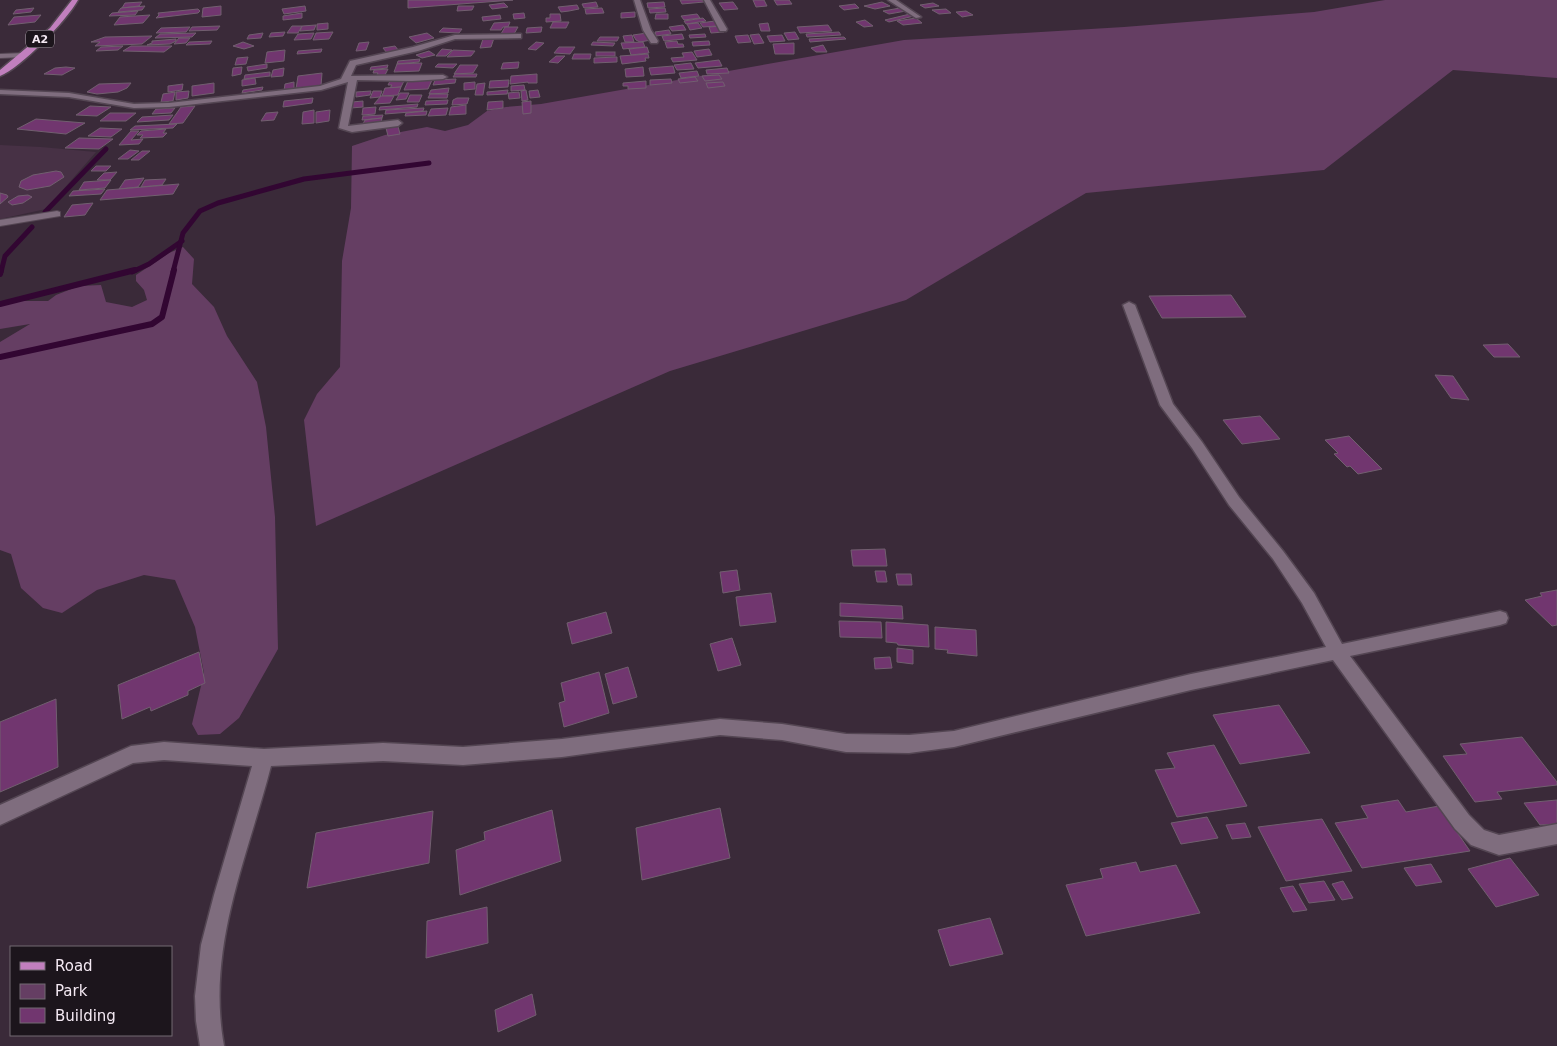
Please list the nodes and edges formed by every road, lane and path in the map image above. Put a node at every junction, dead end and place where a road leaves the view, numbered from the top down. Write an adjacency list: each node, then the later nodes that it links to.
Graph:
1 (75, 0): 9 (main road, A2)
2 (637, 0): 8 (street)
3 (708, 0): 6 (street)
4 (892, 0): 5 (street)
5 (918, 17)
6 (723, 29)
7 (518, 36): 13 (street)
8 (654, 41)
9 (24, 55): 10 (lane); 11 (main road, A2)
10 (0, 56)
11 (0, 74)
12 (444, 77): 13 (street)
13 (350, 79): 14 (street); 15 (street)
14 (0, 92)
15 (398, 123)
16 (57, 214): 17 (lane)
17 (0, 223)
18 (1129, 305): 20 (street)
19 (1500, 618): 20 (street)
20 (1338, 653): 21 (street); 23 (street)
21 (264, 758): 22 (street); 24 (street)
22 (0, 815)
23 (1557, 834)
24 (212, 1046)

